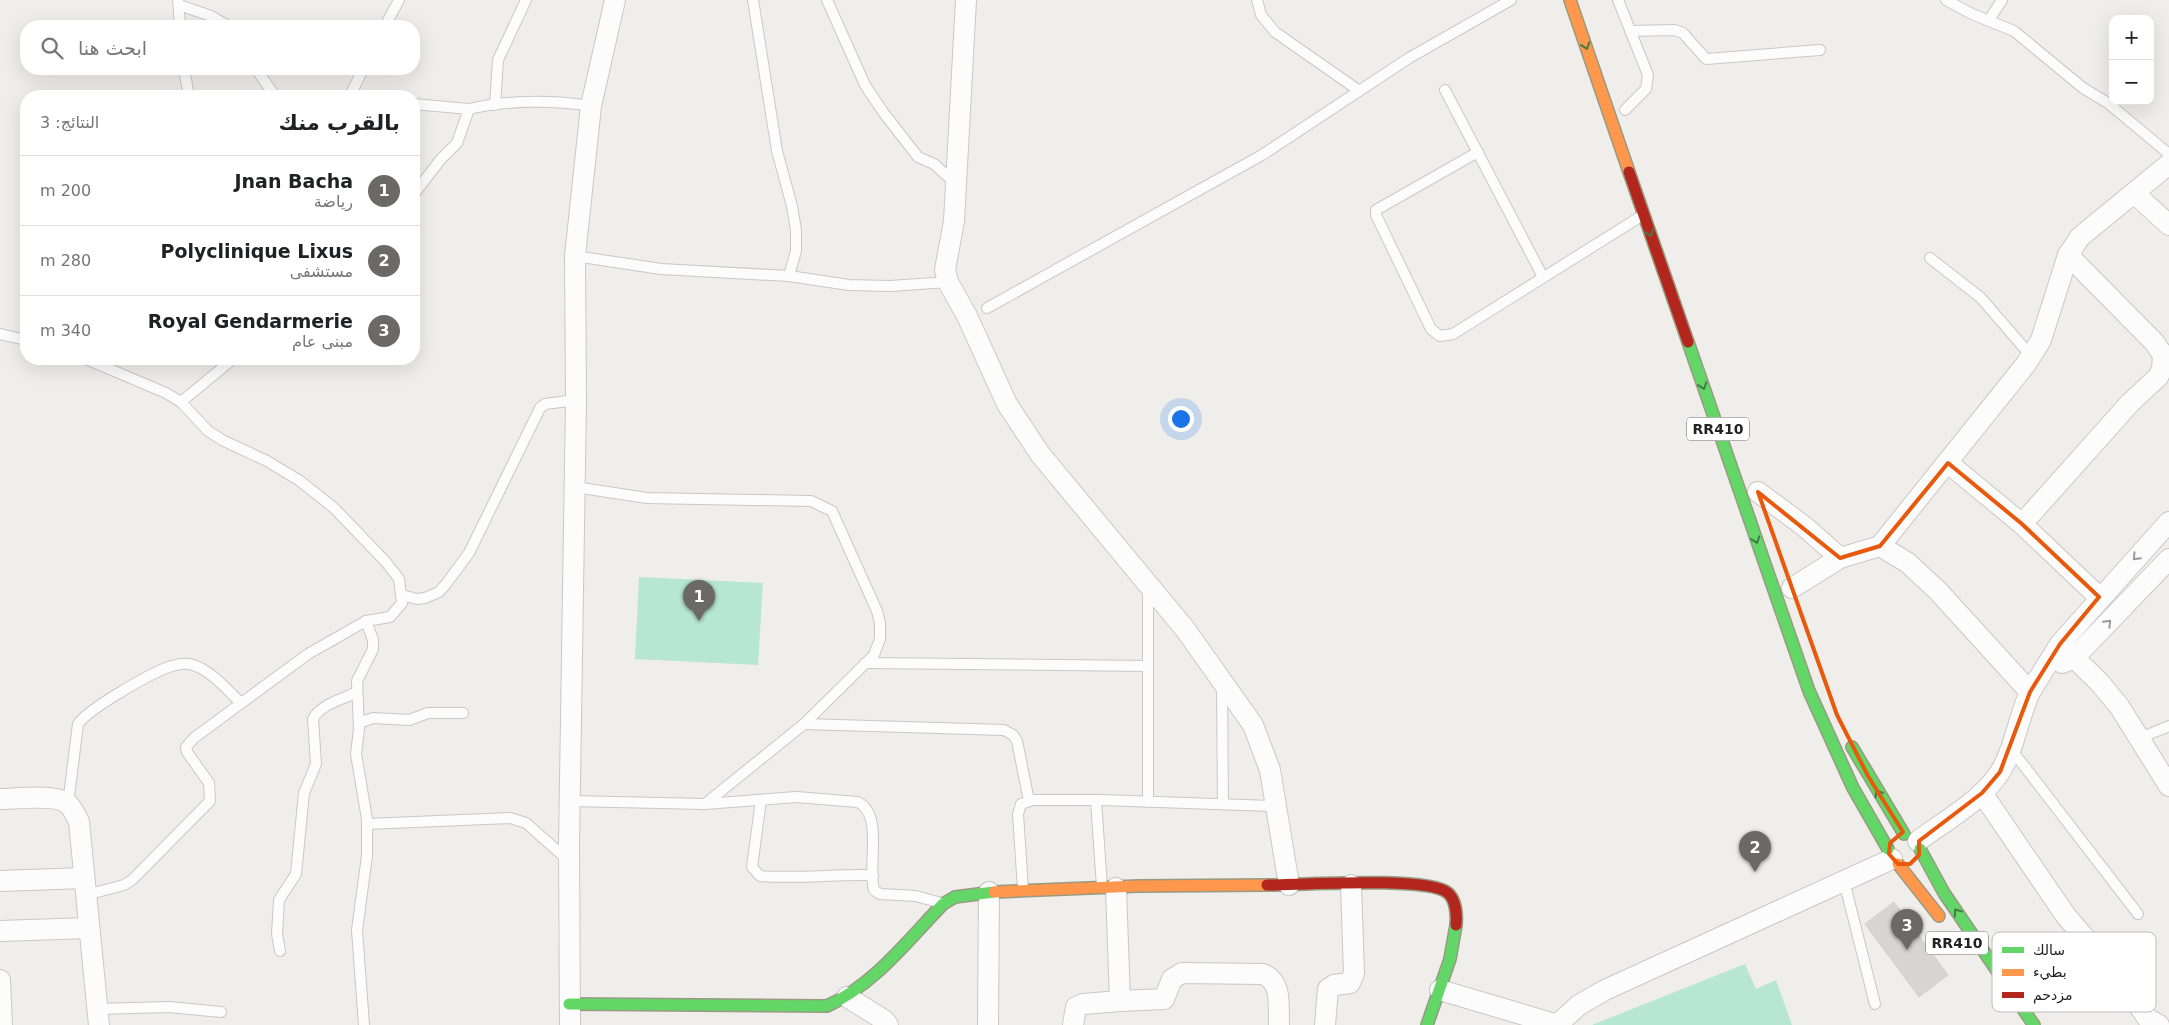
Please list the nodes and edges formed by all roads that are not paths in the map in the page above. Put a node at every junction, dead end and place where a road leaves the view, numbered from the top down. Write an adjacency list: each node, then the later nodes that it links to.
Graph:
1 (399, 0): 16 (lane)
2 (526, 0): 29 (lane)
3 (615, 0): 30 (street)
4 (753, 0): 44 (lane)
5 (827, 0): 36 (lane)
6 (966, 0): 36 (street)
7 (1257, 0): 26 (lane)
8 (1510, 0): 26 (lane)
9 (1570, 0): 39 (main road, RR410, one-way to 39)
10 (1618, 0): 18 (lane)
11 (1946, 0): 17 (lane)
12 (2002, 0): 17 (lane)
13 (178, 3): 14 (lane); 15 (lane)
14 (179, 20)
15 (218, 20)
16 (389, 20)
17 (1989, 20): 34 (lane)
18 (1630, 30): 19 (lane); 32 (lane)
19 (1820, 50)
20 (185, 75): 23 (lane)
21 (260, 75): 24 (lane)
22 (360, 75): 25 (lane)
23 (188, 90)
24 (271, 90)
25 (353, 90)
26 (1358, 90): 47 (lane)
27 (1445, 90): 33 (lane)
28 (420, 105): 31 (lane)
29 (495, 105): 30 (lane); 31 (lane)
30 (590, 106): 41 (street)
31 (469, 109): 37 (lane)
32 (1625, 110)
33 (1478, 152): 45 (lane); 45 (lane)
34 (2169, 154)
35 (2169, 164): 38 (street)
36 (954, 182): 46 (street)
37 (420, 186)
38 (2134, 192): 40 (street); 42 (street)
39 (1644, 214): 45 (lane); 97 (main road, RR410, one-way to 97)
40 (2169, 225)
41 (575, 256): 44 (lane); 53 (street)
42 (2068, 256): 50 (street); 59 (street)
43 (1930, 258): 50 (lane)
44 (789, 276): 46 (lane)
45 (1543, 277)
46 (948, 282): 63 (street)
47 (988, 308)
48 (0, 334): 49 (lane)
49 (20, 339)
50 (2031, 356): 55 (street)
51 (100, 365): 54 (lane)
52 (226, 365): 54 (lane)
53 (576, 400): 56 (street); 65 (lane)
54 (181, 402): 65 (lane)
55 (1948, 463): 59 (street); 60 (street)
56 (575, 486): 70 (lane); 88 (street)
57 (1759, 495): 61 (street)
58 (2169, 522): 66 (street, one-way to 66)
59 (2022, 524): 66 (street)
60 (1880, 546): 61 (street); 75 (street)
61 (1840, 558): 64 (street)
62 (2169, 559): 69 (street, one-way to 62)
63 (1148, 581): 71 (lane); 73 (street)
64 (1792, 588)
65 (402, 595): 67 (lane)
66 (2099, 597): 68 (street)
67 (366, 621): 74 (lane); 76 (lane)
68 (2060, 644): 69 (street); 72 (street)
69 (2074, 658): 72 (street); 82 (street)
70 (865, 663): 71 (lane); 79 (lane)
71 (1148, 666): 91 (lane)
72 (2044, 669): 75 (street)
73 (1222, 681): 94 (lane); 95 (street)
74 (357, 692): 78 (lane); 114 (lane)
75 (2030, 692): 83 (street)
76 (241, 703): 92 (lane); 104 (lane)
77 (463, 712): 78 (lane)
78 (359, 723): 96 (lane)
79 (804, 724): 89 (lane); 93 (lane)
80 (2169, 726): 82 (lane)
81 (1848, 738): 97 (main road, RR410, one-way to 81)
82 (2140, 738): 84 (street)
83 (2010, 748): 85 (street); 109 (lane)
84 (2169, 786)
85 (1982, 793): 97 (street); 113 (street)
86 (0, 799): 92 (street)
87 (761, 800): 93 (lane); 99 (lane); 99 (lane)
88 (570, 801): 93 (lane); 98 (street)
89 (1029, 801): 90 (lane); 106 (lane)
90 (1096, 801): 91 (lane); 105 (lane)
91 (1148, 802): 94 (lane)
92 (68, 804): 104 (street)
93 (705, 804)
94 (1223, 804): 95 (lane)
95 (1275, 806): 102 (street)
96 (366, 824): 98 (lane); 128 (lane)
97 (1906, 853): 101 (street); 110 (main road, RR410); 115 (main road, RR410, one-way to 97)
98 (569, 862): 120 (street)
99 (873, 875): 108 (lane)
100 (0, 880): 104 (street)
101 (1844, 881): 121 (lane); 126 (street)
102 (1289, 885): 103 (main road); 105 (main road)
103 (1351, 885): 117 (main road); 134 (street)
104 (85, 887): 111 (street)
105 (1109, 888): 106 (main road); 119 (street)
106 (1023, 890): 107 (main road)
107 (989, 892): 108 (main road); 131 (street)
108 (943, 904): 118 (main road)
109 (2138, 914)
110 (1947, 927)
111 (89, 928): 112 (street); 125 (street)
112 (0, 931)
113 (2080, 932)
114 (280, 951)
115 (1992, 963)
116 (0, 980): 127 (street)
117 (1440, 990): 126 (street); 135 (main road)
118 (846, 997): 120 (main road); 130 (street)
119 (1120, 1002): 132 (street); 133 (street)
120 (570, 1004): 129 (street)
121 (1875, 1004)
122 (221, 1012): 125 (lane)
123 (2025, 1012): 136 (main road, RR410, one-way to 123)
124 (2143, 1012): 137 (street)
125 (98, 1017)
126 (1558, 1024)
127 (2, 1025)
128 (364, 1025)
129 (570, 1025)
130 (888, 1025)
131 (988, 1025)
132 (1073, 1025)
133 (1278, 1025)
134 (1325, 1025)
135 (1427, 1025)
136 (2034, 1025)
137 (2159, 1025)

